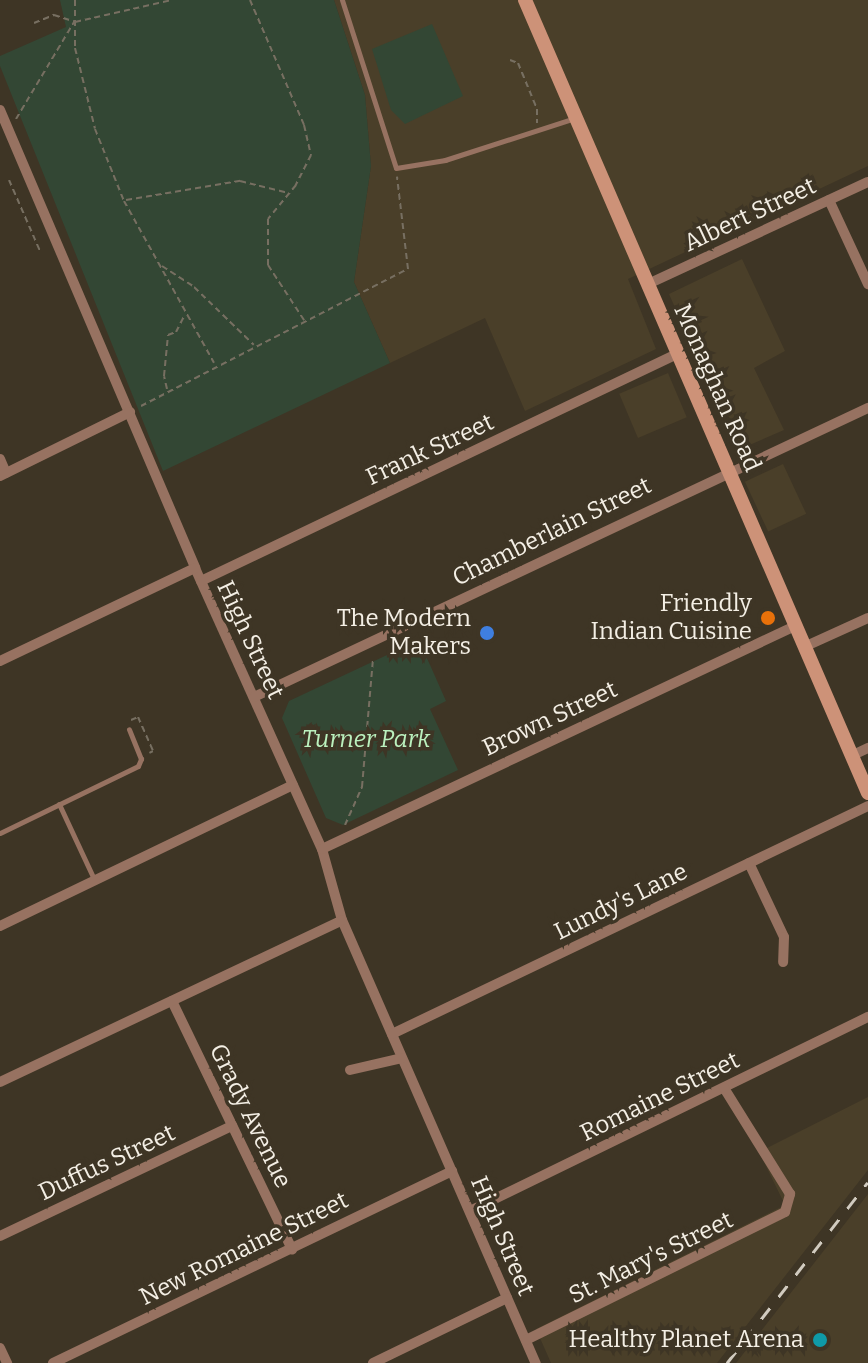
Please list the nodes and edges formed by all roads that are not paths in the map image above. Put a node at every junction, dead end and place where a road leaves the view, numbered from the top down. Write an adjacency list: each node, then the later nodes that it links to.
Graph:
1 (342, 0): 4 (lane)
2 (525, 0): 4 (main road, Monaghan Road)
3 (0, 110): 11 (street, High Street)
4 (576, 117): 7 (main road, Monaghan Road)
5 (868, 182): 6 (street, Albert Street)
6 (829, 200): 7 (street, Albert Street); 8 (street)
7 (648, 284): 9 (main road, Monaghan Road)
8 (868, 284)
9 (677, 354): 13 (main road, Monaghan Road); 16 (street, Frank Street)
10 (868, 408): 13 (street, Chamberlain Street)
11 (130, 412): 14 (street); 15 (street, High Street)
12 (0, 459): 14 (street)
13 (730, 472): 18 (main road, Monaghan Road); 21 (street, Chamberlain Street)
14 (3, 474)
15 (195, 568): 16 (street, High Street); 20 (street)
16 (201, 581): 21 (street, High Street)
17 (868, 618): 19 (street)
18 (795, 626): 19 (main road, Monaghan Road); 30 (street, Brown Street)
19 (804, 647): 24 (main road, Monaghan Road)
20 (0, 661)
21 (254, 697): 25 (street, High Street)
22 (127, 726): 27 (lane)
23 (868, 748): 24 (street)
24 (853, 755): 26 (main road, Monaghan Road)
25 (293, 785): 30 (street, High Street); 32 (street)
26 (868, 793)
27 (59, 804): 29 (lane); 32 (lane)
28 (868, 806): 31 (street, Lundy's Lane)
29 (0, 833)
30 (322, 849): 33 (street, High Street)
31 (749, 863): 35 (street); 38 (street, Lundy's Lane)
32 (96, 881): 34 (street)
33 (342, 920): 36 (street); 38 (street, High Street)
34 (0, 926)
35 (783, 962)
36 (172, 1001): 41 (street); 43 (street, Grady Avenue)
37 (868, 1017): 42 (street, Romaine Street)
38 (392, 1034): 39 (street, High Street)
39 (402, 1058): 40 (street); 44 (street, High Street)
40 (350, 1070)
41 (0, 1082)
42 (724, 1088): 45 (street, Romaine Street); 49 (street, St. Mary's Street)
43 (232, 1126): 46 (street, Duffus Street); 47 (street, Grady Avenue)
44 (452, 1171): 45 (street, High Street); 47 (street, New Romaine Street)
45 (470, 1211): 48 (street, High Street)
46 (0, 1236)
47 (292, 1249): 52 (street, New Romaine Street)
48 (507, 1298): 49 (street, High Street); 53 (street)
49 (526, 1340): 54 (street, High Street)
50 (0, 1348): 51 (street)
51 (7, 1363)
52 (53, 1363)
53 (373, 1363)
54 (536, 1363)

